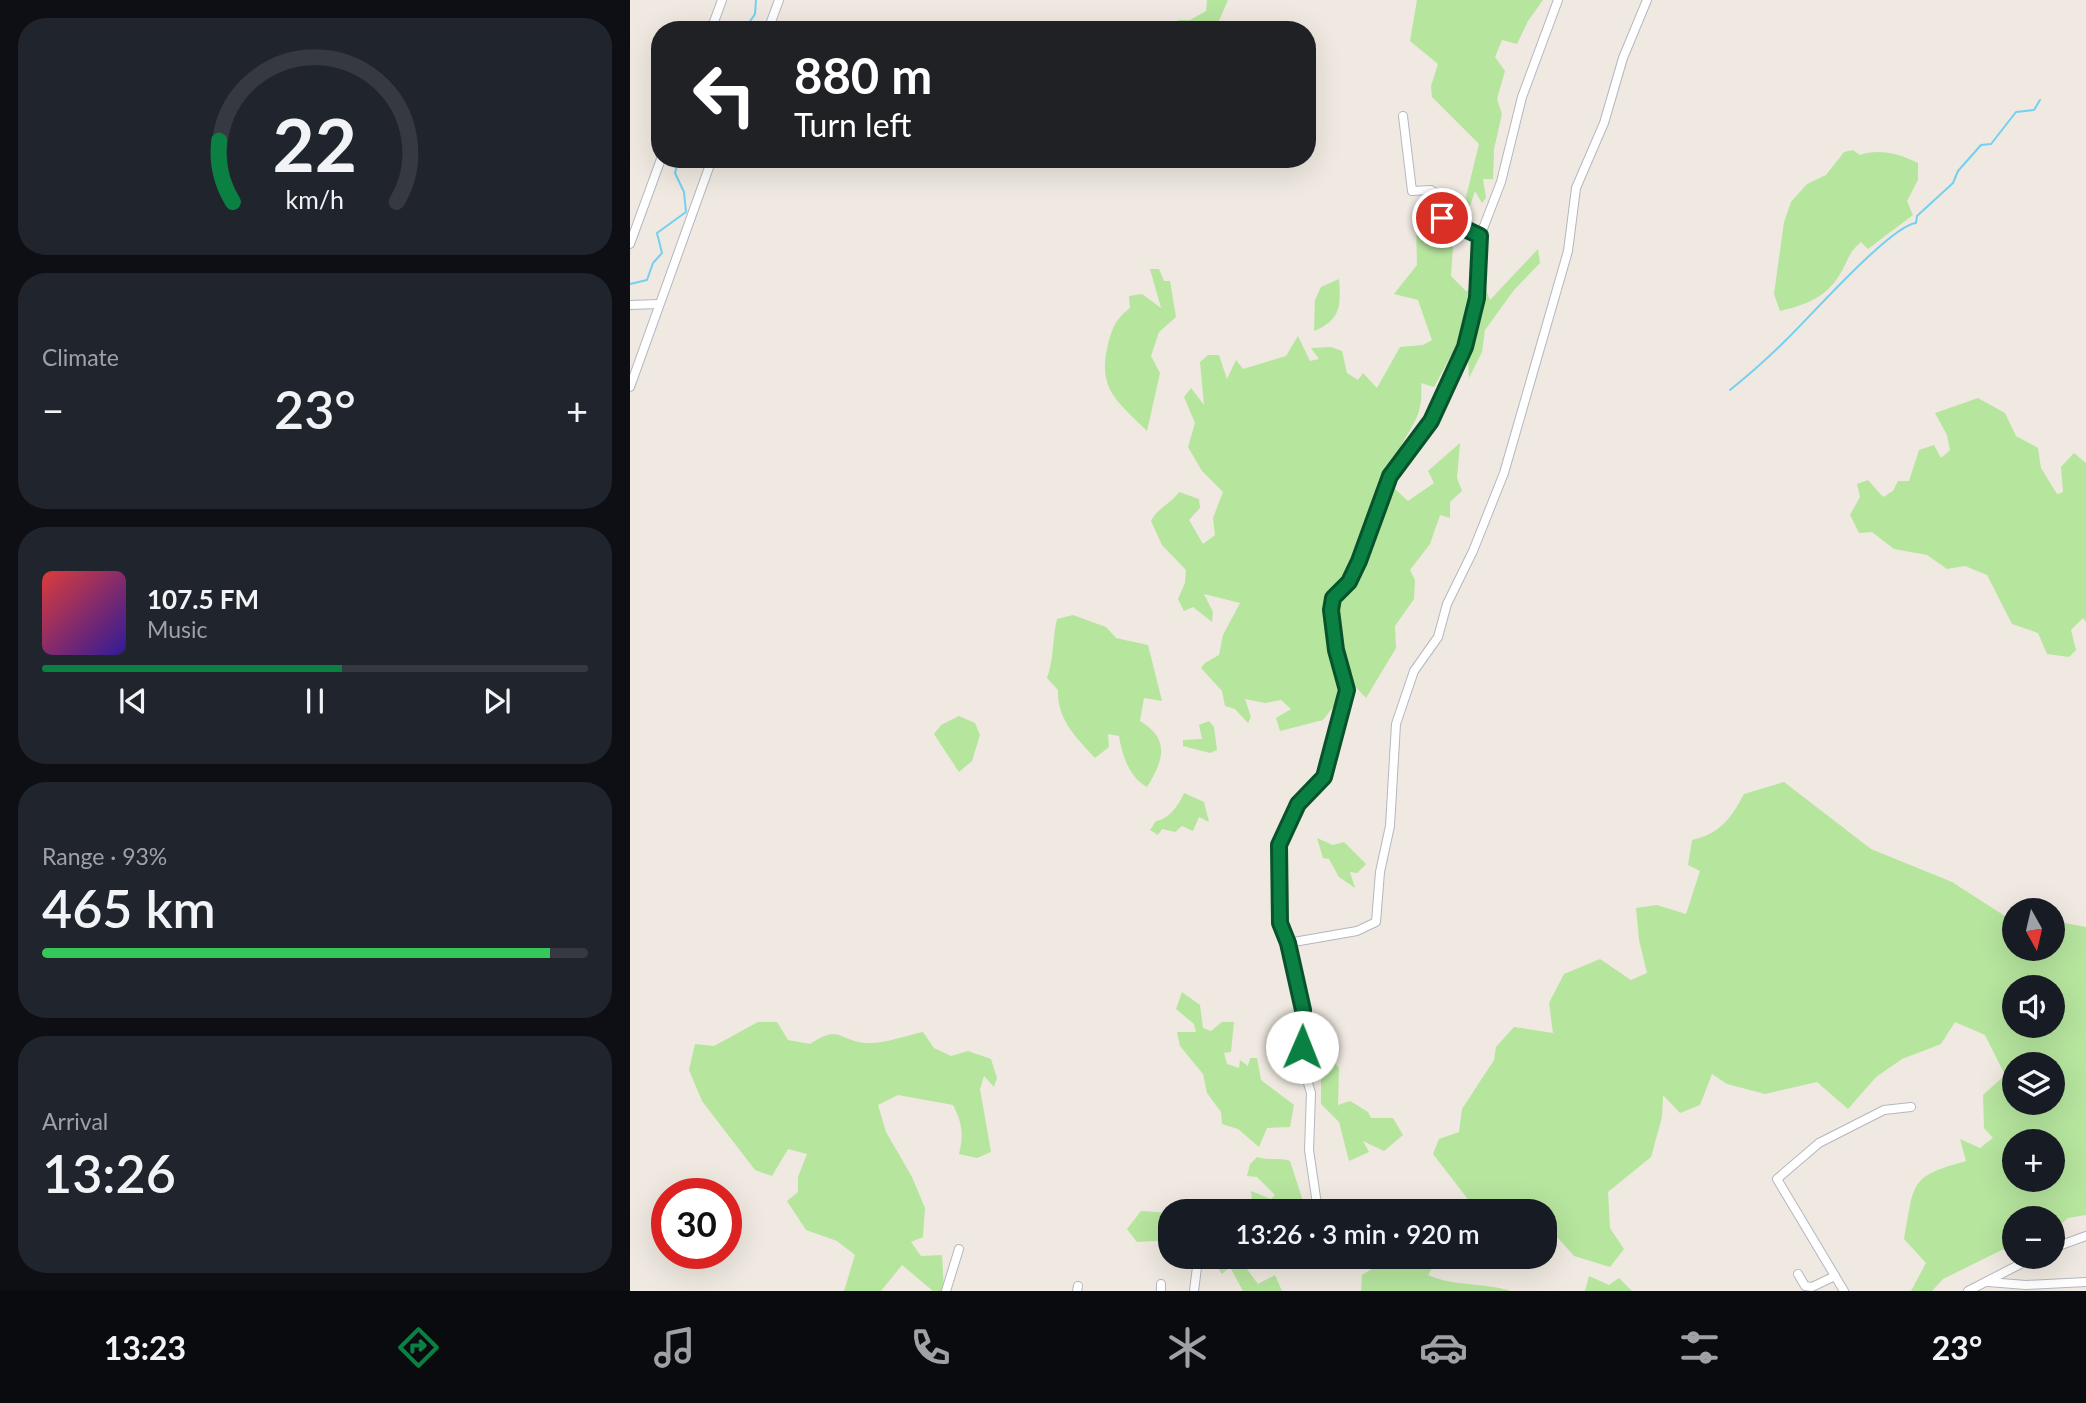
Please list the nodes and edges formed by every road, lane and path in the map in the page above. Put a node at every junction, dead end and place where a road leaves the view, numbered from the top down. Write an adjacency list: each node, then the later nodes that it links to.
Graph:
1 (722, 0): 5 (street)
2 (779, 0): 6 (street)
3 (1558, 0): 10 (street)
4 (1647, 0): 15 (street)
5 (714, 21)
6 (771, 21)
7 (1404, 116): 10 (street)
8 (658, 168): 11 (street)
9 (709, 168): 12 (street)
10 (1480, 236): 15 (street)
11 (630, 244)
12 (659, 304): 13 (street); 14 (street)
13 (630, 305)
14 (630, 387)
15 (1288, 943): 17 (street)
16 (1911, 1107): 24 (street)
17 (1316, 1199)
18 (2086, 1236): 19 (street)
19 (2065, 1244)
20 (959, 1249): 27 (street)
21 (1197, 1269): 28 (street)
22 (2012, 1269): 25 (street)
23 (1797, 1274): 24 (street)
24 (1835, 1276): 29 (street)
25 (1988, 1282): 26 (street); 30 (street)
26 (2086, 1282)
27 (946, 1291)
28 (1194, 1291)
29 (1844, 1291)
30 (1968, 1291)

